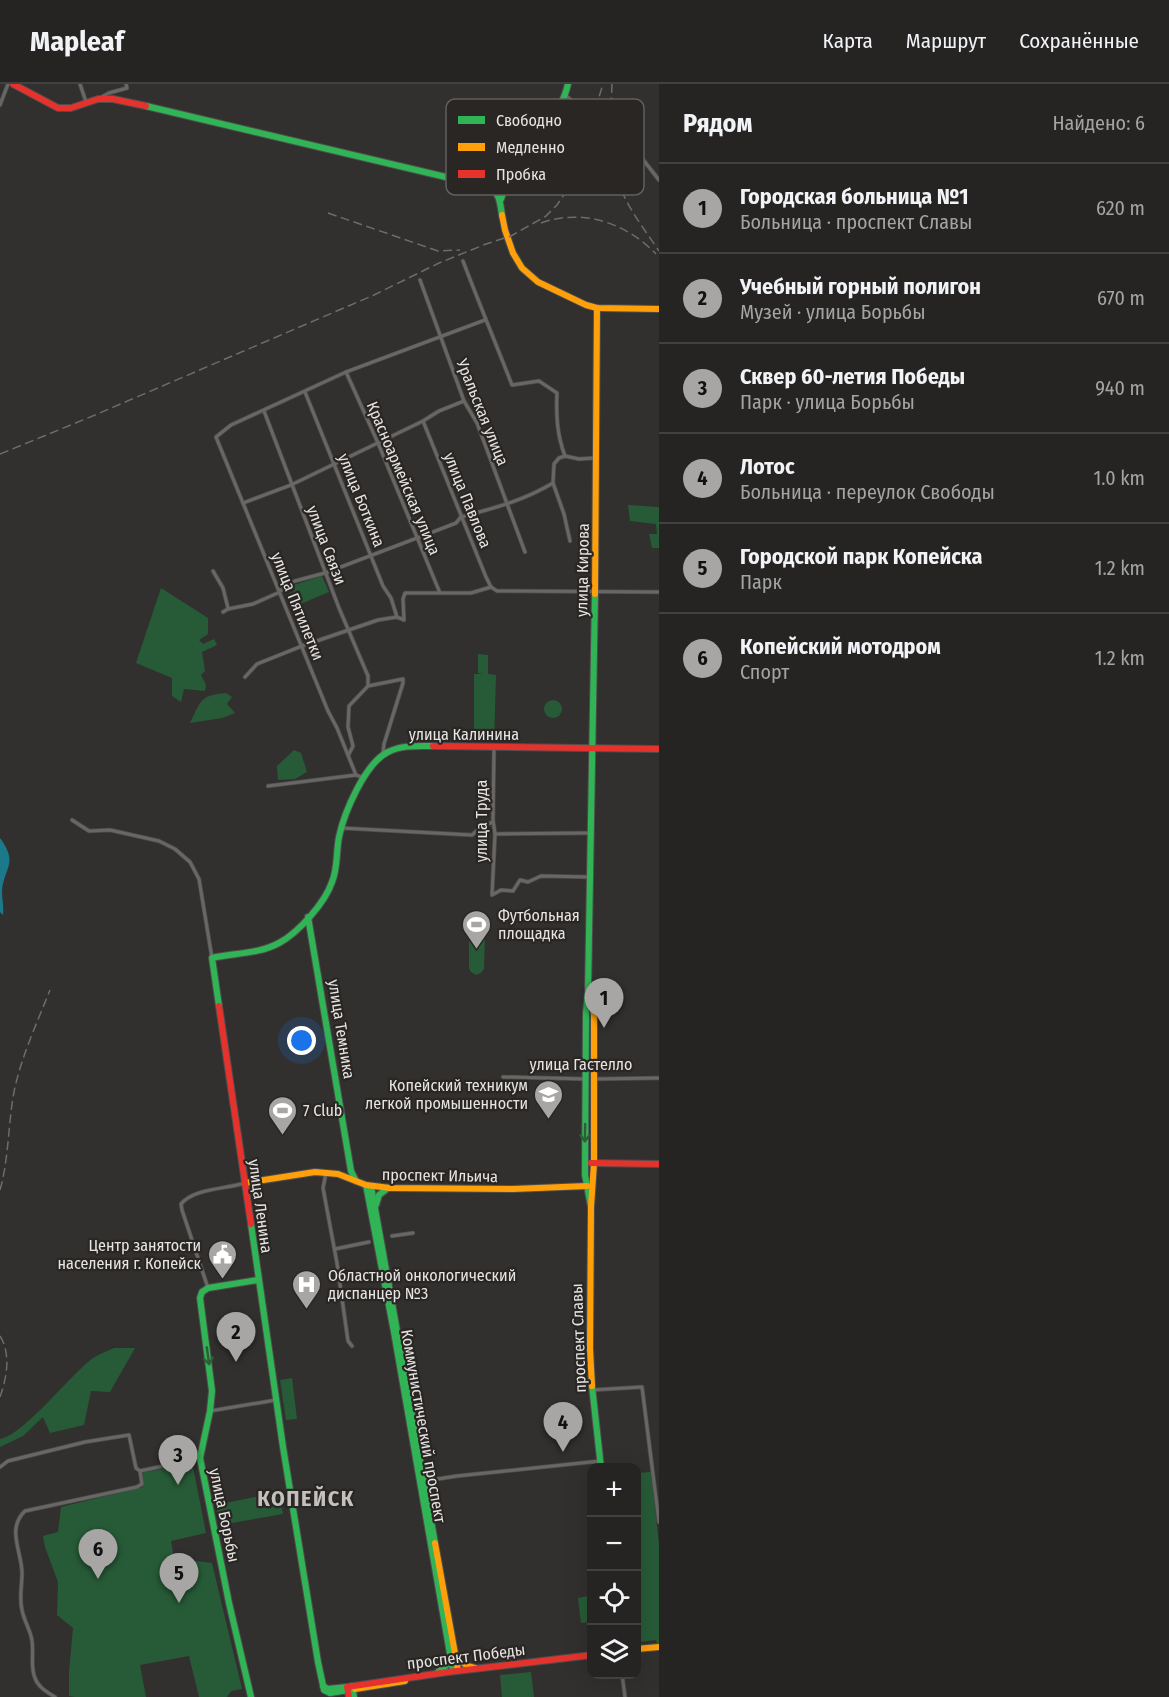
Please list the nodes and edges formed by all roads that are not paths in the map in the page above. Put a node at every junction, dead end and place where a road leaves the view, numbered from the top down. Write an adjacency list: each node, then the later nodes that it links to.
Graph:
1 (8, 84): 11 (street)
2 (13, 84): 10 (street)
3 (80, 84): 10 (street)
4 (126, 84): 7 (street)
5 (568, 84): 6 (street)
6 (566, 96): 8 (street); 9 (street)
7 (98, 99): 10 (street); 13 (street)
8 (564, 99)
9 (570, 99)
10 (86, 102)
11 (0, 105)
12 (644, 161): 14 (street)
13 (446, 178)
14 (659, 180)
15 (498, 195): 17 (street)
16 (503, 195): 17 (street)
17 (501, 201): 20 (street)
18 (463, 261): 22 (street)
19 (420, 280): 23 (street, Уральская улица)
20 (597, 308): 21 (street); 31 (street, улица Кирова)
21 (659, 309)
22 (485, 320): 23 (street); 30 (street)
23 (440, 336): 24 (street); 26 (street, Уральская улица)
24 (346, 372): 25 (street); 29 (street, Красноармейская улица)
25 (305, 392): 27 (street); 32 (street, улица Боткина)
26 (464, 401): 28 (street); 36 (street, Уральская улица)
27 (264, 411): 34 (street, улица Связи); 35 (street, улица Пятилетки)
28 (423, 421): 29 (street); 37 (street, улица Павлова)
29 (378, 443): 32 (street); 38 (street, Красноармейская улица)
30 (565, 456): 31 (street); 33 (street)
31 (597, 459): 46 (street, улица Кирова)
32 (334, 464): 34 (street); 41 (street, улица Боткина)
33 (553, 483): 36 (street); 39 (street)
34 (291, 485): 35 (street); 43 (street, улица Связи)
35 (243, 503): 45 (street, улица Пятилетки)
36 (507, 504): 37 (street); 40 (street, Уральская улица)
37 (461, 517): 38 (street); 44 (street, улица Павлова)
38 (417, 537): 41 (street); 48 (street, Красноармейская улица)
39 (570, 541)
40 (525, 552)
41 (372, 555): 43 (street); 51 (street, улица Боткина)
42 (213, 571): 49 (street)
43 (325, 573): 45 (street); 52 (street, улица Связи)
44 (491, 587): 46 (street); 48 (street)
45 (280, 592): 49 (street); 53 (street, улица Пятилетки)
46 (595, 592): 47 (street); 57 (street, улица Кирова)
47 (659, 592)
48 (440, 593): 51 (street)
49 (228, 609): 50 (street)
50 (223, 612)
51 (397, 617): 52 (street)
52 (349, 630): 53 (street); 55 (street, улица Связи)
53 (302, 646): 54 (street); 60 (street, улица Пятилетки)
54 (245, 677)
55 (368, 686): 59 (street); 60 (street)
56 (494, 747): 57 (street, улица Калинина); 59 (street, улица Калинина); 65 (street, улица Труда)
57 (593, 749): 58 (street, улица Калинина); 67 (street, улица Кирова)
58 (659, 749)
59 (383, 753): 62 (street)
60 (349, 754): 61 (street, улица Пятилетки)
61 (356, 776): 62 (street); 63 (street)
62 (364, 778): 66 (street)
63 (268, 786)
64 (72, 820): 71 (street, улица Ленина)
65 (493, 822): 66 (street); 68 (street, улица Труда)
66 (341, 828): 70 (street)
67 (591, 833): 68 (street); 69 (street, проспект Славы)
68 (495, 834): 69 (street, улица Труда)
69 (590, 877): 72 (street, проспект Славы)
70 (308, 917): 71 (street); 79 (street, улица Темника)
71 (212, 958): 86 (street, улица Ленина)
72 (588, 991): 75 (street, проспект Славы); 76 (street, проспект Славы)
73 (502, 1077): 75 (street, улица Гастелло)
74 (659, 1078): 76 (street, улица Гастелло)
75 (586, 1079): 76 (street, улица Гастелло); 77 (street, проспект Славы)
76 (594, 1079): 78 (street, проспект Славы)
77 (586, 1106): 78 (street); 80 (street, проспект Славы, one-way to 80)
78 (594, 1106): 81 (street, проспект Славы)
79 (350, 1162): 84 (street); 85 (street, улица Темника)
80 (585, 1163): 81 (street); 87 (street, проспект Славы)
81 (594, 1163): 82 (street); 87 (street, проспект Славы)
82 (659, 1164)
83 (326, 1173): 84 (street, проспект Ильича); 86 (street, проспект Ильича); 94 (street)
84 (338, 1174): 85 (street, проспект Ильича)
85 (356, 1181): 88 (street, проспект Ильича)
86 (245, 1183): 95 (street, улица Ленина); 96 (street, проспект Ильича)
87 (590, 1185): 89 (street, проспект Ильича); 99 (street, проспект Славы)
88 (369, 1186): 89 (street, проспект Ильича); 90 (street); 97 (street, Коммунистический проспект)
89 (388, 1188): 90 (street)
90 (375, 1207): 97 (street)
91 (413, 1233): 92 (street)
92 (392, 1236)
93 (369, 1242): 94 (street)
94 (335, 1249): 98 (street)
95 (258, 1280): 96 (street); 100 (street, улица Ленина)
96 (208, 1288): 101 (street, улица Борьбы, one-way to 101)
97 (397, 1338): 107 (street, Коммунистический проспект)
98 (352, 1346)
99 (592, 1390): 103 (street, проспект Славы); 108 (street)
100 (276, 1400): 101 (street); 118 (street, улица Ленина)
101 (210, 1411): 102 (street, улица Борьбы)
102 (200, 1458): 106 (street); 121 (street, улица Борьбы)
103 (601, 1463)
104 (587, 1465): 107 (street)
105 (0, 1467): 106 (street)
106 (140, 1471): 120 (street)
107 (422, 1481): 111 (street, Коммунистический проспект)
108 (659, 1522)
109 (659, 1648): 110 (street)
110 (641, 1650)
111 (453, 1656): 114 (street); 115 (street); 116 (street)
112 (587, 1656): 114 (street, проспект Победы)
113 (587, 1656): 115 (street, проспект Победы)
114 (475, 1668): 115 (street, проспект Победы)
115 (456, 1672): 116 (street, проспект Победы); 119 (street, проспект Победы)
116 (434, 1673): 119 (street, проспект Победы)
117 (623, 1679): 122 (street)
118 (322, 1684): 119 (street, проспект Победы)
119 (350, 1691)
120 (55, 1697)
121 (251, 1697)
122 (625, 1697)

